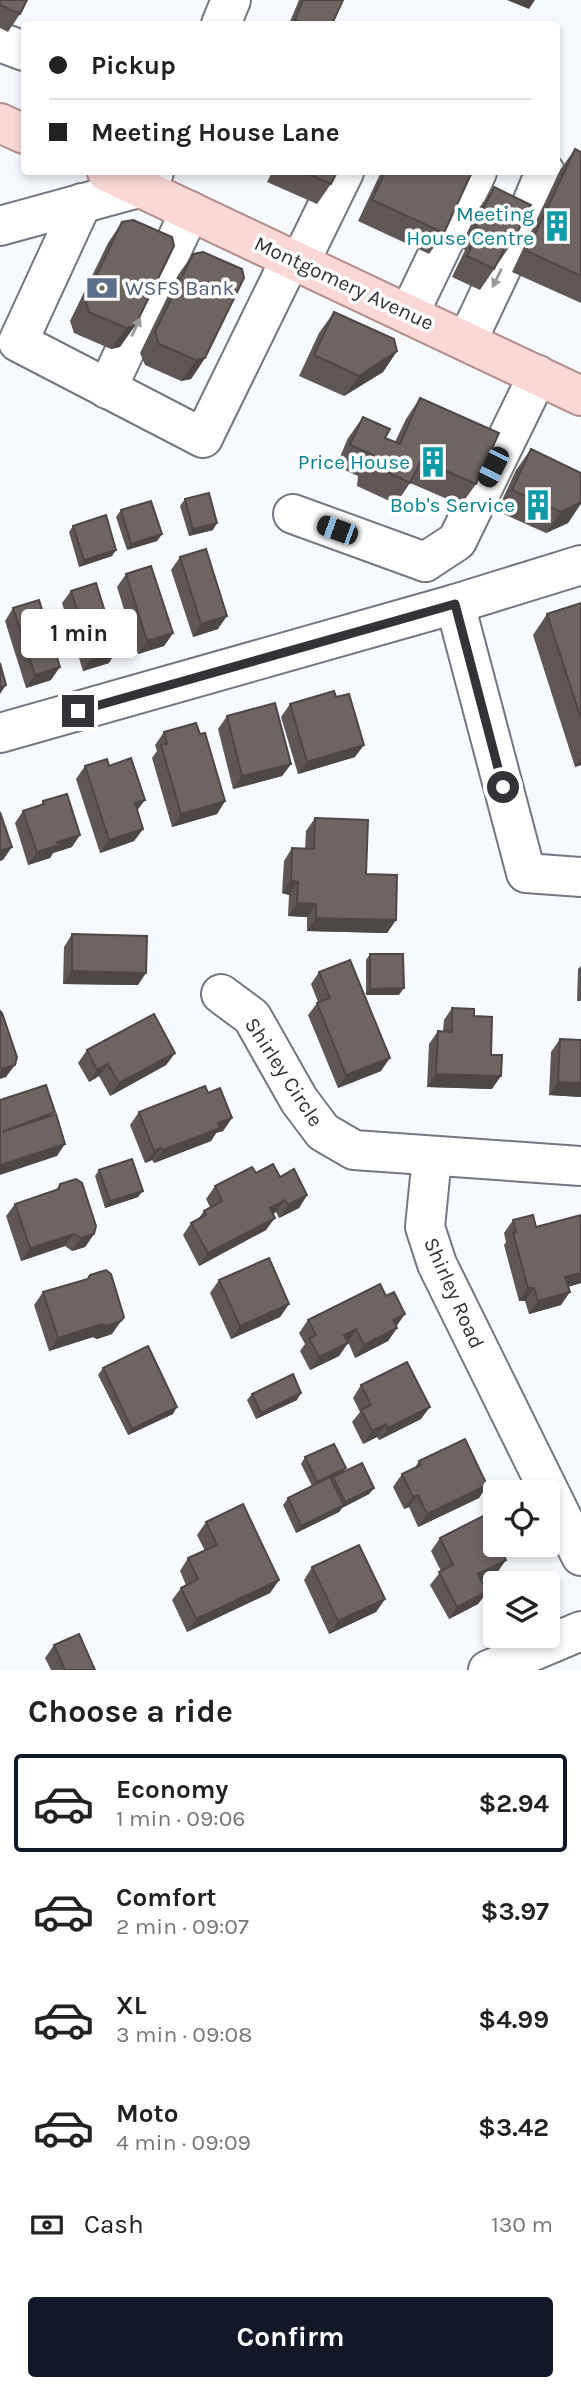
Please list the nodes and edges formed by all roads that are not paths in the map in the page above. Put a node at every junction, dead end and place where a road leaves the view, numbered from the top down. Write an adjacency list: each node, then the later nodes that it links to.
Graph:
1 (231, 0): 2 (street)
2 (222, 21)
3 (0, 43): 4 (street)
4 (21, 50)
5 (0, 123): 6 (main road)
6 (21, 133)
7 (125, 175): 11 (main road, Montgomery Avenue)
8 (342, 175): 15 (street)
9 (476, 175): 18 (street)
10 (544, 175): 19 (street, one-way to 19)
11 (148, 179): 12 (street); 13 (main road, Montgomery Avenue)
12 (82, 203): 14 (street); 16 (street)
13 (190, 211): 15 (main road, Montgomery Avenue); 21 (street, one-way to 13)
14 (0, 226)
15 (295, 260): 18 (main road, Montgomery Avenue); 21 (street)
16 (37, 300): 17 (street); 21 (street)
17 (0, 309)
18 (409, 314): 19 (main road, Montgomery Avenue)
19 (467, 341): 20 (main road, Montgomery Avenue)
20 (538, 375): 22 (main road, Montgomery Avenue); 24 (street)
21 (107, 389)
22 (581, 396)
23 (293, 514): 24 (street)
24 (425, 562): 26 (street)
25 (581, 565): 26 (street)
26 (448, 606): 27 (street); 28 (street)
27 (0, 733)
28 (581, 877)
29 (221, 994): 30 (street, Shirley Circle)
30 (432, 1157): 31 (street); 32 (street, Shirley Road)
31 (581, 1166)
32 (581, 1556)
33 (581, 1631): 34 (street)
34 (488, 1670)

